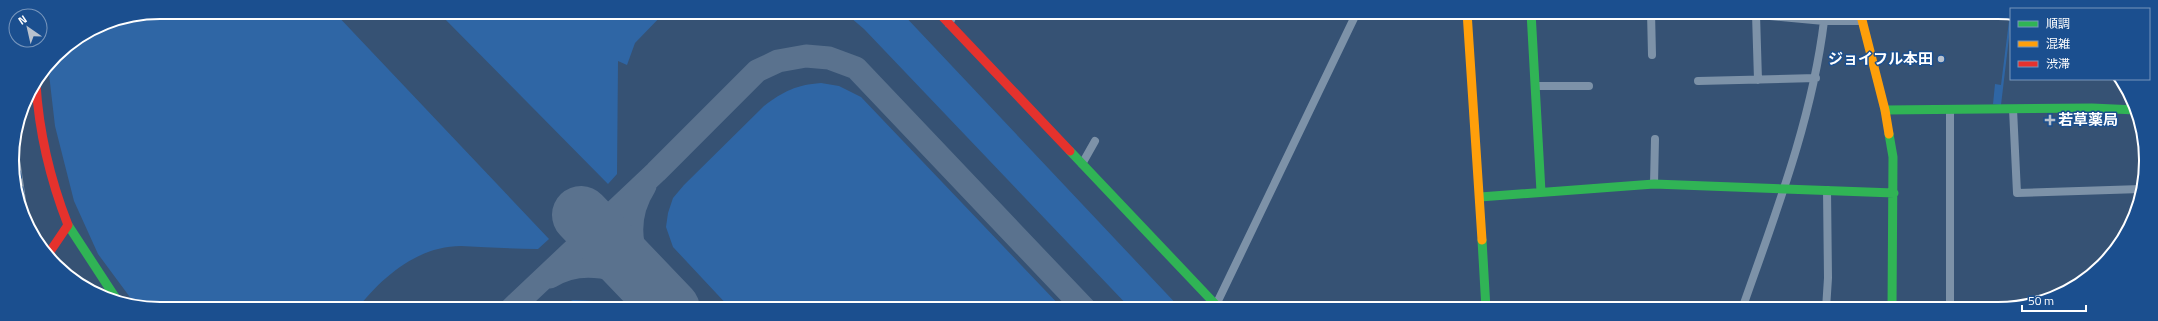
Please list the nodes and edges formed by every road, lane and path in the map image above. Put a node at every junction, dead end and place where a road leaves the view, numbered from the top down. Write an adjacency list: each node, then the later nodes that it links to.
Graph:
1 (944, 19): 12 (main road)
2 (952, 19): 12 (street)
3 (1354, 19): 39 (street)
4 (1467, 19): 33 (main road)
5 (1531, 19): 17 (main road)
6 (1651, 19): 13 (street)
7 (1756, 19): 15 (street)
8 (1805, 19): 11 (street)
9 (1842, 19): 11 (street)
10 (1862, 19): 22 (main road)
11 (1824, 21): 14 (street)
12 (949, 24): 26 (main road)
13 (1652, 55)
14 (1816, 78): 15 (street); 28 (street)
15 (1758, 80): 16 (street)
16 (1698, 81)
17 (1536, 86): 18 (street); 31 (main road)
18 (1589, 86)
19 (37, 92): 34 (main road)
20 (1950, 109): 21 (main road); 22 (main road); 44 (street)
21 (2013, 109): 23 (main road); 29 (street)
22 (1885, 110): 32 (main road)
23 (2129, 110)
24 (1655, 140): 27 (street)
25 (1095, 141): 26 (street)
26 (1082, 164): 38 (main road)
27 (1654, 184): 28 (main road); 31 (main road)
28 (1784, 187): 30 (main road); 41 (street)
29 (2136, 189)
30 (1827, 190): 32 (main road); 42 (street)
31 (1541, 192): 33 (main road)
32 (1894, 193): 43 (main road)
33 (1480, 196): 40 (main road)
34 (68, 225): 35 (main road); 36 (main road); 37 (main road)
35 (51, 250)
36 (101, 288)
37 (111, 293)
38 (1212, 302)
39 (1221, 302)
40 (1486, 302)
41 (1744, 302)
42 (1826, 302)
43 (1892, 302)
44 (1950, 302)

